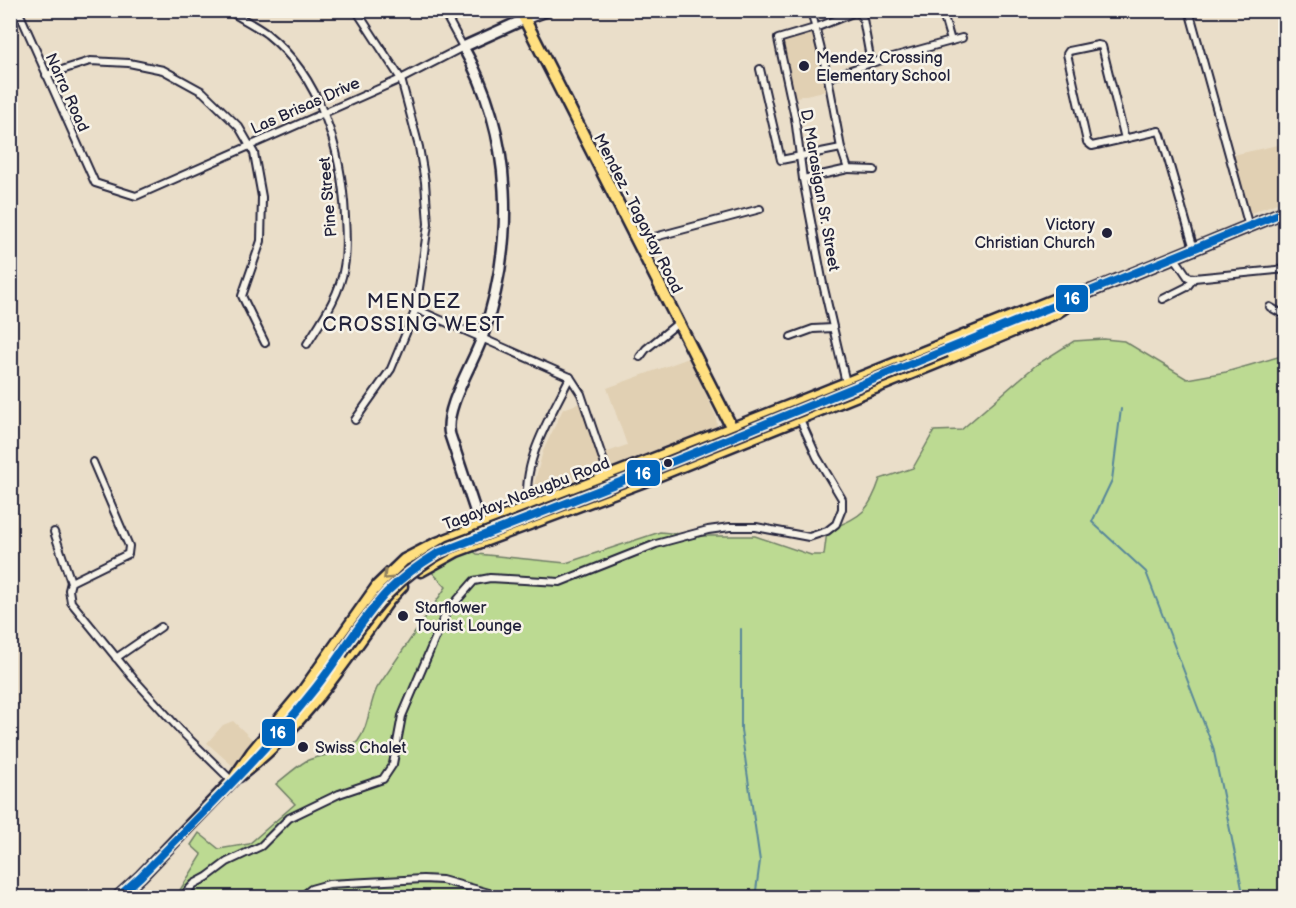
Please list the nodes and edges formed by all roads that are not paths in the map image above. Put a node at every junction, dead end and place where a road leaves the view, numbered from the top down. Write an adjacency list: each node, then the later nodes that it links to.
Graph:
1 (18, 10): 16 (street, Narra Road)
2 (228, 10): 19 (street, Pine Street)
3 (356, 10): 18 (street)
4 (443, 10): 13 (street)
5 (549, 10): 9 (street, Las Brisas Drive)
6 (811, 10): 10 (street)
7 (942, 10): 12 (street)
8 (1189, 10): 30 (street)
9 (522, 15): 13 (street, Las Brisas Drive); 31 (main road, Mendez - Tagaytay Road)
10 (815, 28): 14 (street); 17 (street); 23 (street, D. Marasigan Sr. Street)
11 (962, 39): 12 (street)
12 (951, 41): 14 (street)
13 (463, 47): 18 (street, Las Brisas Drive); 44 (street)
14 (871, 63): 17 (street)
15 (760, 69): 23 (street)
16 (46, 75): 21 (street); 27 (street, Narra Road)
17 (828, 78): 22 (street)
18 (401, 80): 19 (street, Las Brisas Drive); 39 (street)
19 (324, 111): 21 (street, Las Brisas Drive); 46 (street, Pine Street)
20 (1125, 139): 20 (street); 32 (street)
21 (251, 146): 27 (street, Las Brisas Drive); 45 (street)
22 (841, 148): 23 (street); 24 (street)
23 (801, 155): 26 (street, D. Marasigan Sr. Street)
24 (848, 169): 25 (street); 26 (street)
25 (874, 170)
26 (803, 179): 42 (street, D. Marasigan Sr. Street)
27 (95, 183)
28 (760, 208): 31 (street)
29 (1286, 212): 30 (main road, Tagaytay-Nasugbu Road)
30 (1249, 227): 32 (main road, Tagaytay-Nasugbu Road)
31 (636, 242): 41 (main road, Mendez - Tagaytay Road)
32 (1194, 249): 33 (main road, Tagaytay-Nasugbu Road)
33 (1175, 258): 35 (street); 36 (main road, Tagaytay-Nasugbu Road)
34 (1286, 269): 35 (street)
35 (1194, 278): 37 (street)
36 (1090, 291): 49 (main road, Tagaytay-Nasugbu Road); 51 (main road, Tagaytay-Nasugbu Road); 63 (main road, Tagaytay-Nasugbu Road, bridge)
37 (1163, 299)
38 (1270, 307): 40 (street)
39 (416, 309): 44 (street); 52 (street)
40 (1286, 316)
41 (678, 323): 47 (street); 53 (main road, Mendez - Tagaytay Road)
42 (832, 328): 43 (street); 49 (street, D. Marasigan Sr. Street)
43 (791, 337)
44 (482, 338): 48 (street); 58 (street)
45 (265, 343)
46 (307, 344)
47 (640, 357)
48 (570, 377): 56 (street); 57 (street)
49 (846, 383): 50 (main road, Tagaytay-Nasugbu Road)
50 (794, 404): 51 (street); 53 (main road, Tagaytay-Nasugbu Road)
51 (800, 418): 54 (main road, Tagaytay-Nasugbu Road); 65 (street)
52 (355, 420)
53 (732, 429): 54 (main road, Mendez - Tagaytay Road); 56 (main road, Tagaytay-Nasugbu Road)
54 (739, 442): 63 (main road, Tagaytay-Nasugbu Road)
55 (93, 462): 60 (street)
56 (609, 477): 57 (main road, Tagaytay-Nasugbu Road)
57 (528, 508): 58 (main road, Tagaytay-Nasugbu Road)
58 (480, 525): 63 (main road, Tagaytay-Nasugbu Road, one-way to 63)
59 (54, 532): 60 (street)
60 (71, 582): 62 (street)
61 (161, 627): 62 (street)
62 (116, 658): 63 (street)
63 (232, 781): 64 (main road, Tagaytay-Nasugbu Road)
64 (117, 897)
65 (180, 897)
66 (300, 897): 67 (street)
67 (496, 897)

